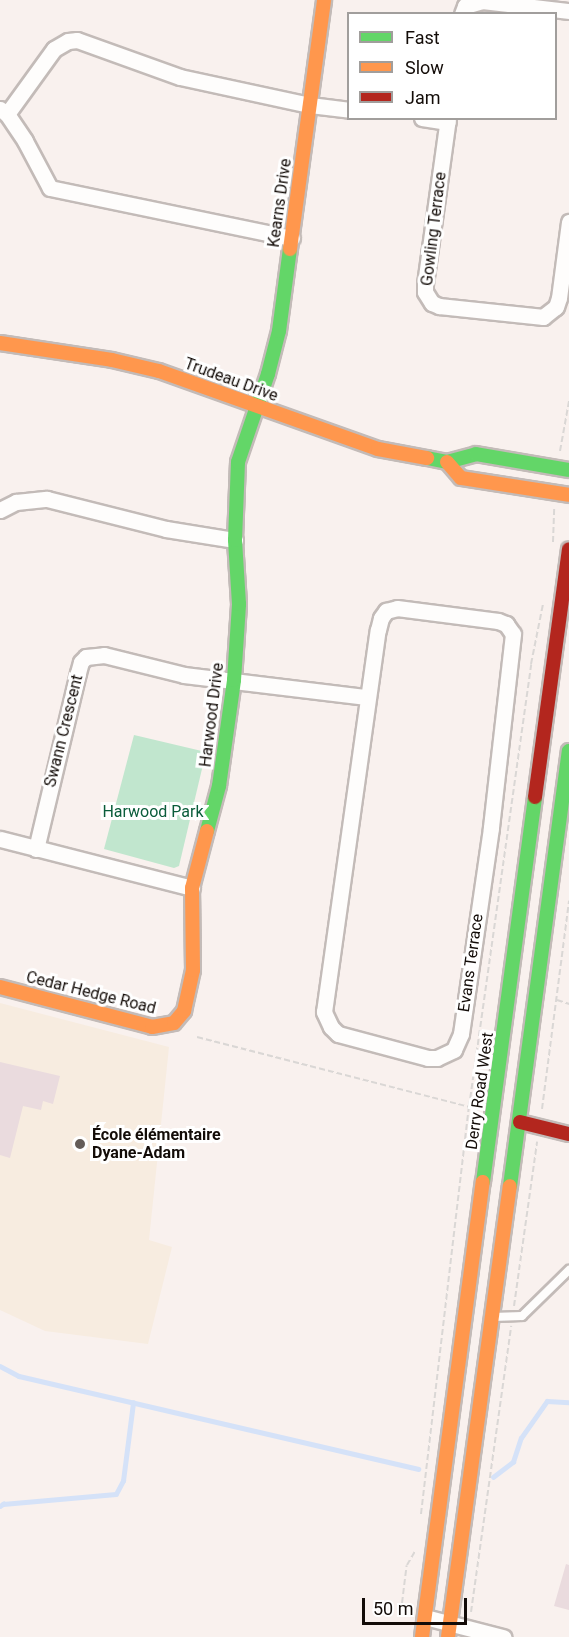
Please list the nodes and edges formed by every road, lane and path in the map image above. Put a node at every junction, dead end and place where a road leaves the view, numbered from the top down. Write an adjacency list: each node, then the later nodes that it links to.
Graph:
1 (324, 0): 4 (main road, Kearns Drive)
2 (569, 11): 3 (street)
3 (463, 12)
4 (310, 105): 5 (street); 6 (street); 9 (main road, Kearns Drive)
5 (347, 110)
6 (3, 111): 9 (street)
7 (448, 120): 8 (street, Gowling Terrace)
8 (569, 222)
9 (292, 238): 12 (main road, Kearns Drive)
10 (0, 343): 12 (main road, Trudeau Drive)
11 (569, 401): 13 (path)
12 (256, 407): 14 (main road, Trudeau Drive); 19 (main road, Harwood Drive)
13 (560, 454)
14 (447, 462): 15 (main road, Trudeau Drive); 16 (main road, Trudeau Drive)
15 (569, 470)
16 (569, 495)
17 (0, 510): 19 (street)
18 (555, 514): 20 (path)
19 (235, 540): 23 (main road, Harwood Drive)
20 (552, 546)
21 (569, 549): 49 (main road, Derry Road West)
22 (544, 599): 35 (path)
23 (234, 680): 24 (street); 27 (street, Swann Crescent); 28 (main road, Harwood Drive)
24 (367, 697): 24 (street, Evans Terrace)
25 (569, 751): 37 (main road)
26 (0, 839): 27 (street)
27 (36, 849): 28 (street)
28 (192, 888): 33 (main road, Harwood Drive)
29 (569, 901): 31 (path)
30 (0, 987): 33 (main road, Cedar Hedge Road)
31 (556, 1000): 32 (path); 36 (path)
32 (569, 1004)
33 (174, 1023)
34 (197, 1037): 35 (path)
35 (469, 1107): 43 (path)
36 (541, 1113)
37 (520, 1122): 38 (main road); 42 (main road)
38 (569, 1134)
39 (537, 1141): 41 (path)
40 (569, 1270): 41 (lane)
41 (513, 1316): 42 (lane); 48 (path)
42 (493, 1317): 50 (main road)
43 (421, 1515)
44 (418, 1547): 45 (path)
45 (403, 1593): 46 (path); 47 (path)
46 (413, 1595)
47 (402, 1603)
48 (471, 1612)
49 (425, 1617): 50 (street); 51 (main road, Derry Road West)
50 (449, 1630): 52 (street)
51 (422, 1637)
52 (503, 1637)

